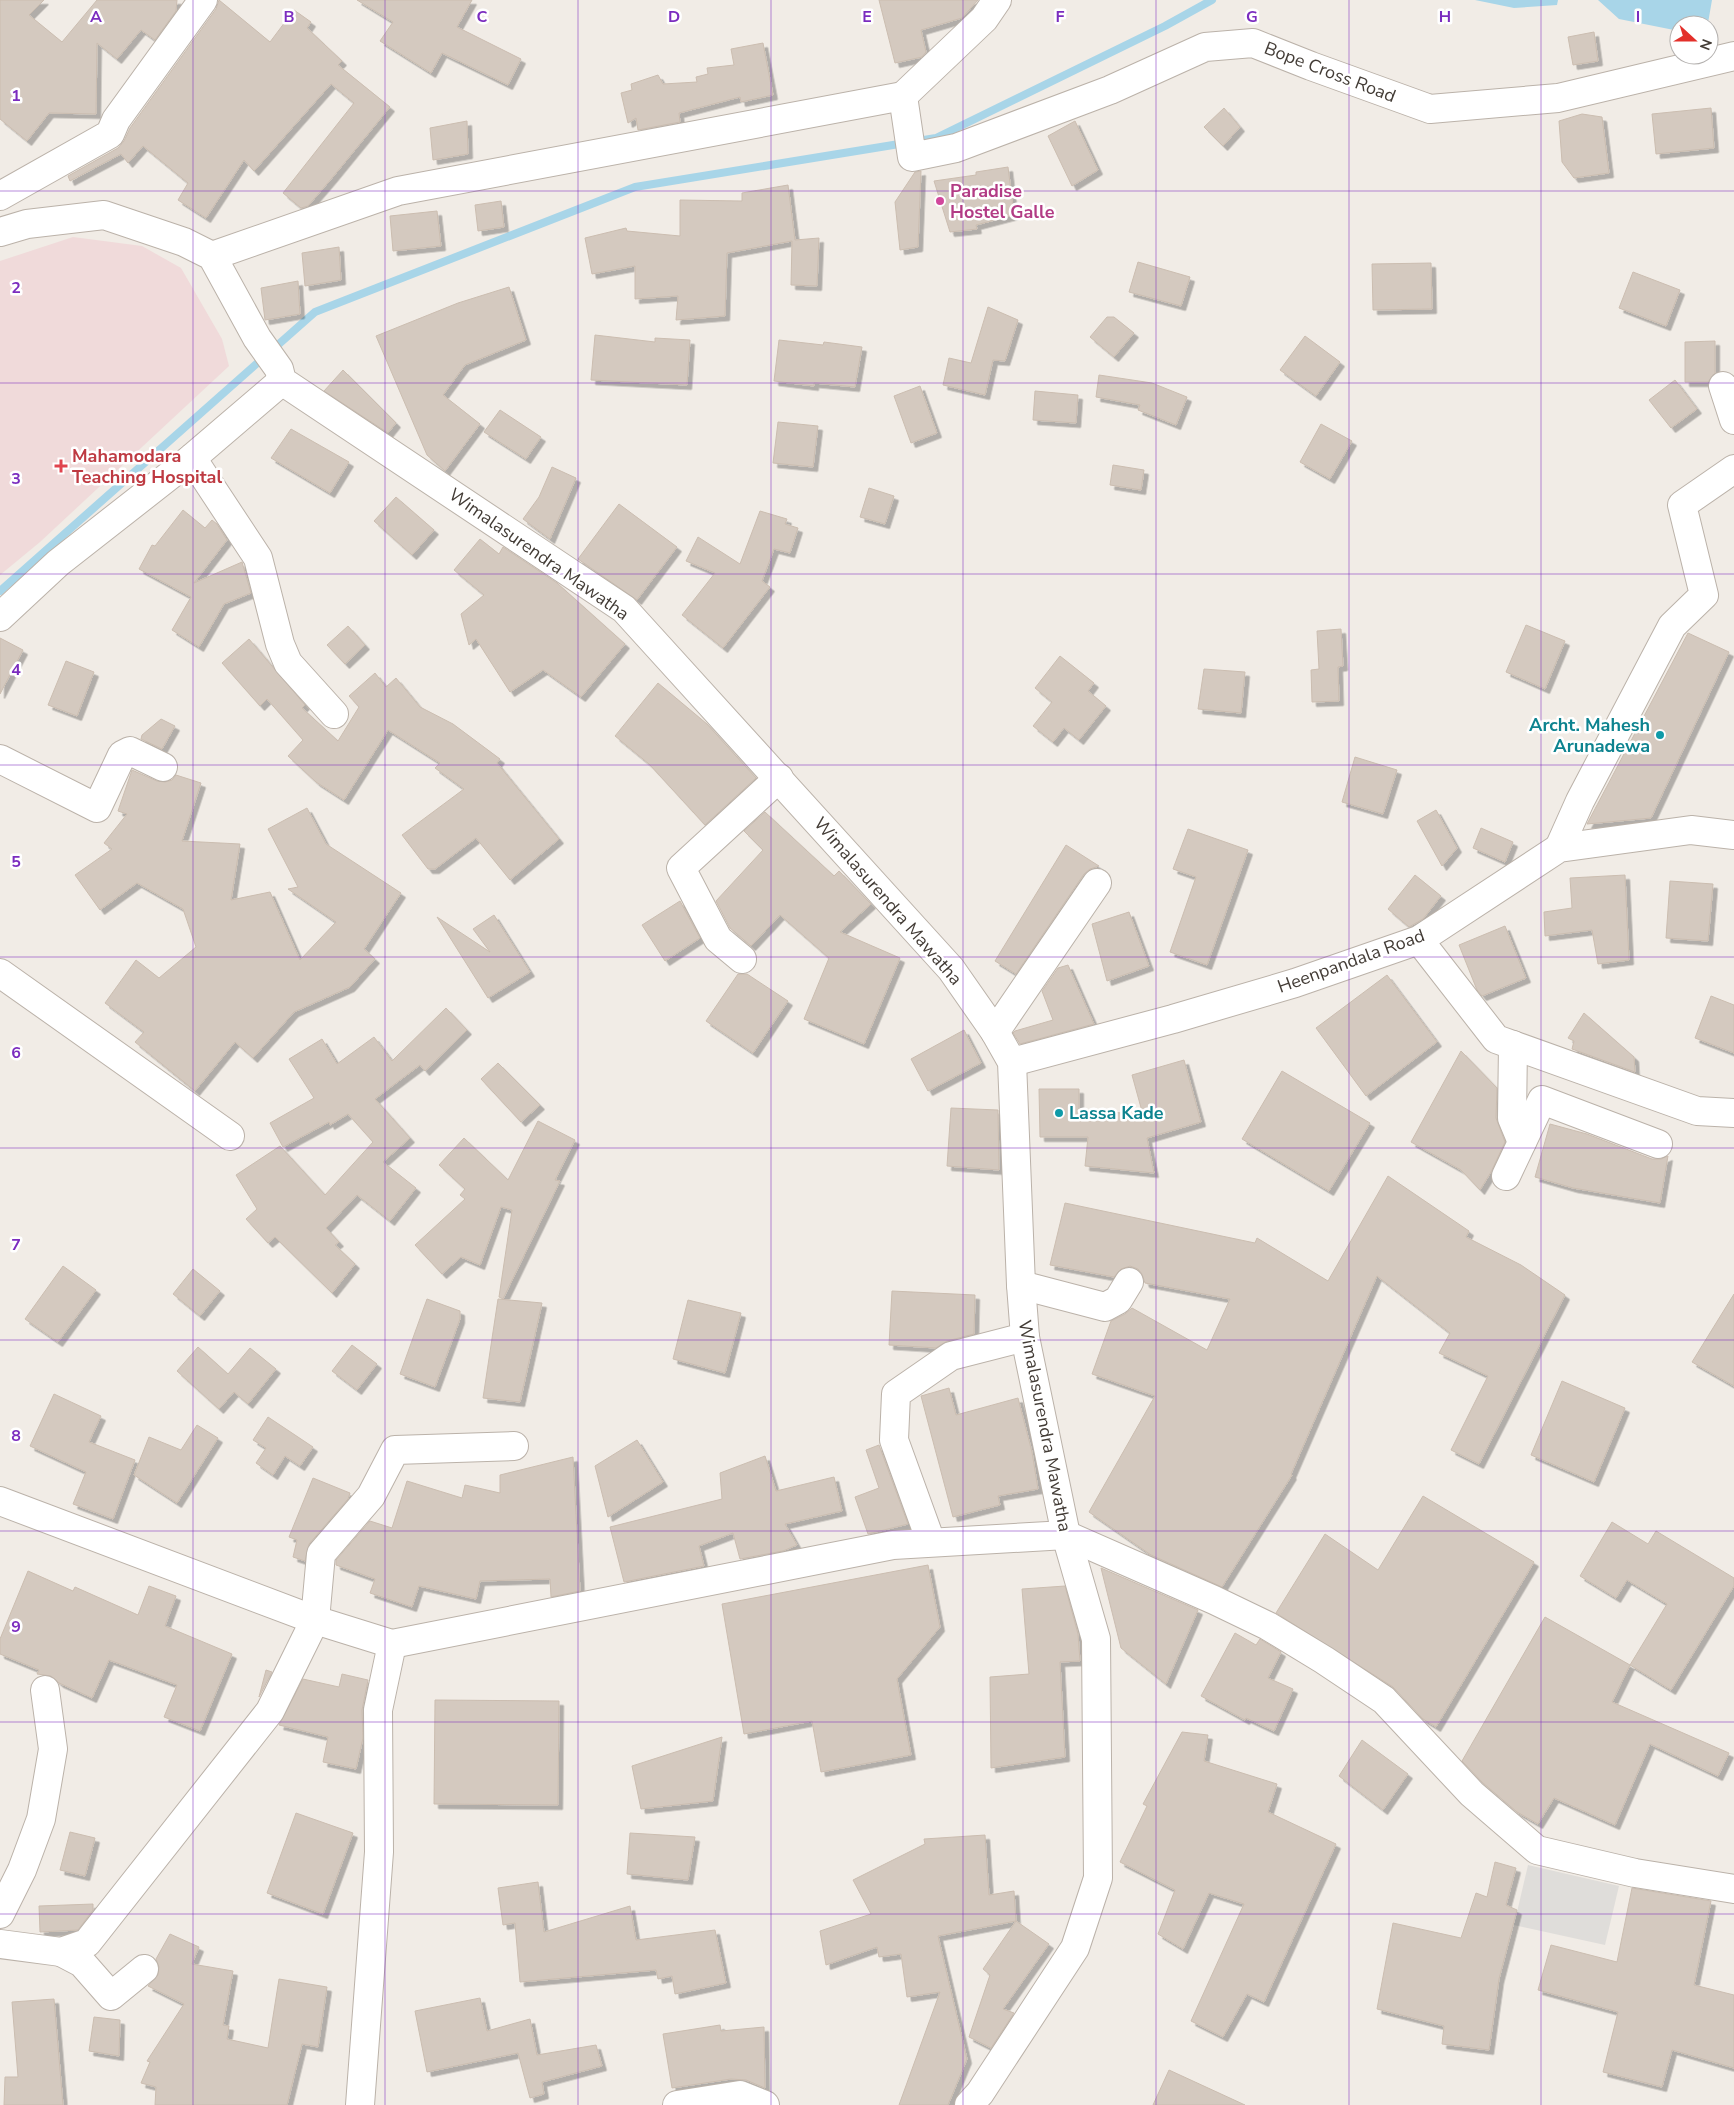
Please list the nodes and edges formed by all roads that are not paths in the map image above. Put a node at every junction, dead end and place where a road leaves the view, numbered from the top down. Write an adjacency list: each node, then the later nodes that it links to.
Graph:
1 (203, 0): 5 (street)
2 (997, 0): 4 (street)
3 (1734, 56): 4 (street, Bope Cross Road)
4 (903, 96): 7 (street)
5 (0, 196)
6 (0, 232): 7 (street)
7 (212, 256): 8 (street, Wimalasurendra Mawatha)
8 (280, 375): 11 (street); 17 (street, Wimalasurendra Mawatha)
9 (1723, 386): 10 (street)
10 (1734, 420)
11 (192, 458): 13 (street); 14 (street)
12 (1734, 469): 19 (street)
13 (0, 617)
14 (334, 714)
15 (0, 759): 16 (street)
16 (163, 767)
17 (779, 778): 22 (street); 24 (street, Wimalasurendra Mawatha)
18 (1734, 835): 19 (street, Heenpandala Road)
19 (1559, 848): 21 (street, Heenpandala Road)
20 (1097, 882): 24 (street)
21 (1419, 940): 25 (street); 26 (street, Heenpandala Road)
22 (742, 959)
23 (0, 973): 28 (street)
24 (995, 1032): 26 (street, Wimalasurendra Mawatha)
25 (1513, 1045): 27 (street); 29 (street)
26 (1012, 1062): 33 (street, Wimalasurendra Mawatha)
27 (1734, 1112)
28 (230, 1136)
29 (1522, 1142): 30 (street); 31 (street)
30 (1658, 1144)
31 (1506, 1176)
32 (1129, 1282): 33 (street)
33 (1021, 1285): 34 (street, Wimalasurendra Mawatha)
34 (1024, 1337): 37 (street, Wimalasurendra Mawatha); 38 (street)
35 (514, 1446): 39 (street)
36 (0, 1501): 39 (street)
37 (1066, 1535): 38 (street); 42 (street); 50 (street, Wimalasurendra Mawatha)
38 (931, 1542): 40 (street)
39 (315, 1620): 40 (street); 45 (street)
40 (392, 1644): 47 (street)
41 (44, 1690): 43 (street)
42 (1734, 1889)
43 (0, 1914)
44 (0, 1944): 45 (street)
45 (61, 1952): 46 (street)
46 (144, 1969)
47 (360, 2105)
48 (677, 2105): 49 (street)
49 (766, 2105)
50 (969, 2105)

